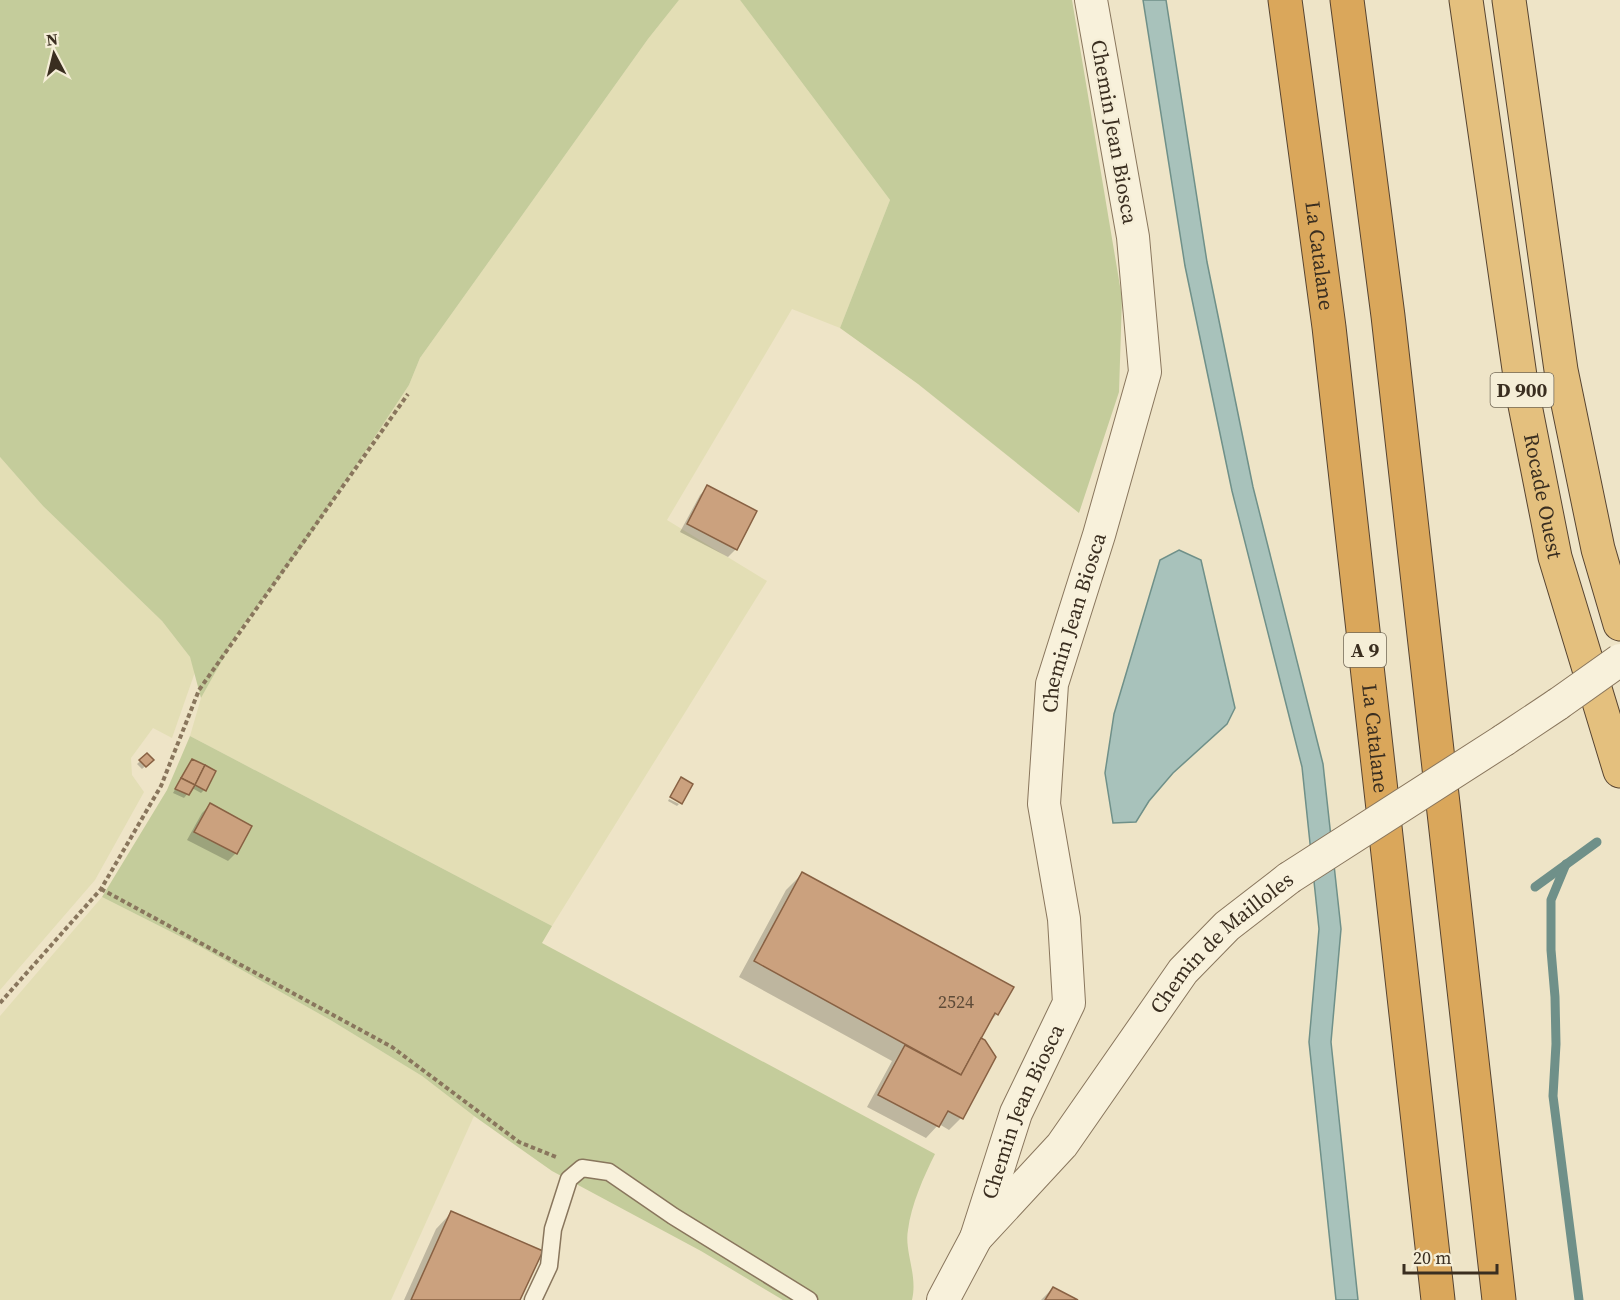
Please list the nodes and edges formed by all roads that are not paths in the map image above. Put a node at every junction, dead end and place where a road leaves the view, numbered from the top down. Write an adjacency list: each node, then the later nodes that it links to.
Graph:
1 (1091, 0): 9 (street, Chemin Jean Biosca)
2 (1285, 0): 13 (highway, La Catalane / A 9)
3 (1347, 0): 14 (highway)
4 (1466, 0): 8 (highway, Rocade Ouest / D 900)
5 (1509, 0): 6 (highway, Rocade Ouest / D 900)
6 (1620, 624)
7 (1620, 660): 9 (street, Chemin de Mailloles, bridge)
8 (1620, 771)
9 (976, 1238): 12 (street, Chemin de Mailloles)
10 (533, 1300): 11 (lane)
11 (809, 1300)
12 (943, 1300)
13 (1438, 1300)
14 (1499, 1300)

